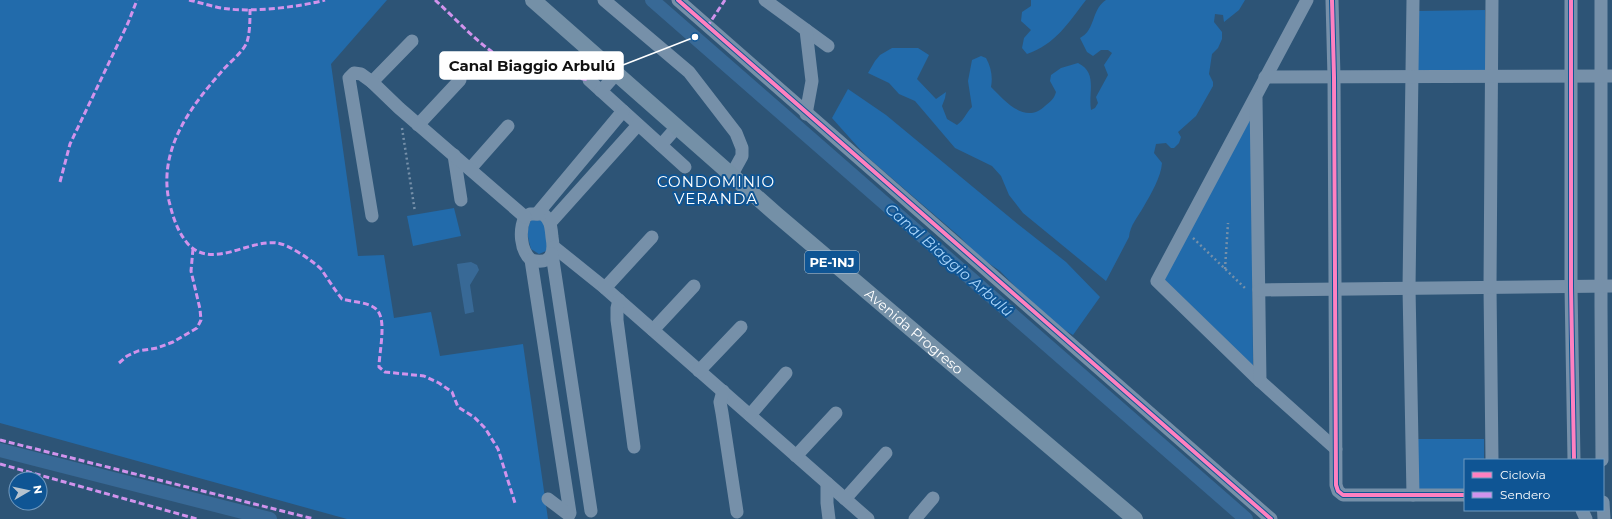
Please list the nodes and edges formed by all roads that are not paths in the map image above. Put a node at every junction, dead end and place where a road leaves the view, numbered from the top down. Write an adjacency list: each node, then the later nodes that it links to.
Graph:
1 (533, 0): 14 (main road, Avenida Progreso / PE-1NJ)
2 (604, 0): 36 (street)
3 (678, 0): 27 (street)
4 (765, 0): 11 (street)
5 (1307, 0): 19 (street)
6 (1332, 0): 20 (street)
7 (1413, 0): 15 (street)
8 (1492, 0): 16 (street)
9 (1571, 0): 17 (street)
10 (1601, 0): 18 (street)
11 (806, 30): 13 (street); 27 (street)
12 (412, 41): 23 (street)
13 (828, 46)
14 (616, 74): 24 (street); 31 (main road, Avenida Progreso / PE-1NJ)
15 (1413, 76): 16 (street); 20 (street); 50 (street)
16 (1491, 76): 17 (street); 46 (street)
17 (1571, 76): 18 (street); 47 (street)
18 (1606, 76): 45 (street)
19 (1265, 77): 20 (street); 25 (street)
20 (1334, 77): 49 (street)
21 (460, 80): 28 (street)
22 (589, 80): 24 (street)
23 (372, 82): 28 (street); 38 (street)
24 (601, 91): 26 (street)
25 (1256, 98): 51 (street); 57 (street)
26 (623, 111): 29 (street); 39 (street)
27 (806, 114): 81 (street)
28 (418, 125): 33 (street)
29 (638, 125): 32 (street); 40 (street)
30 (508, 126): 35 (street)
31 (677, 128): 32 (street); 36 (main road, Avenida Progreso / PE-1NJ)
32 (661, 145): 34 (street)
33 (454, 155): 35 (street); 37 (street)
34 (685, 167)
35 (470, 169): 39 (street)
36 (731, 176): 80 (main road, Avenida Progreso / PE-1NJ)
37 (461, 200)
38 (372, 216)
39 (531, 216): 40 (street); 43 (street)
40 (550, 223): 42 (street)
41 (652, 238): 48 (street)
42 (553, 250): 43 (street); 48 (street); 76 (street)
43 (531, 260): 75 (street)
44 (694, 286): 54 (street)
45 (1606, 286): 47 (street); 67 (street)
46 (1490, 287): 47 (street); 50 (street); 65 (street)
47 (1571, 287): 66 (street)
48 (605, 288): 52 (street)
49 (1334, 288): 50 (street); 51 (street); 62 (street)
50 (1409, 288): 69 (street)
51 (1259, 296): 57 (street)
52 (618, 300): 54 (street); 61 (street)
53 (740, 327): 55 (street)
54 (653, 330): 55 (street)
55 (700, 371): 58 (street)
56 (786, 373): 60 (street)
57 (1260, 381): 62 (street)
58 (723, 391): 60 (street); 74 (street)
59 (836, 413): 64 (street)
60 (750, 415): 64 (street)
61 (634, 447)
62 (1336, 449): 69 (street)
63 (886, 453): 71 (street)
64 (796, 456): 68 (street)
65 (1492, 459)
66 (1574, 459)
67 (1602, 459)
68 (827, 483): 71 (street); 77 (street)
69 (1414, 495): 70 (street)
70 (1464, 495)
71 (845, 498): 78 (street)
72 (933, 498): 79 (street)
73 (548, 499): 75 (street)
74 (737, 512)
75 (569, 515): 76 (street)
76 (594, 515)
77 (829, 519)
78 (868, 519)
79 (915, 519)
80 (1135, 519)
81 (1270, 519)

